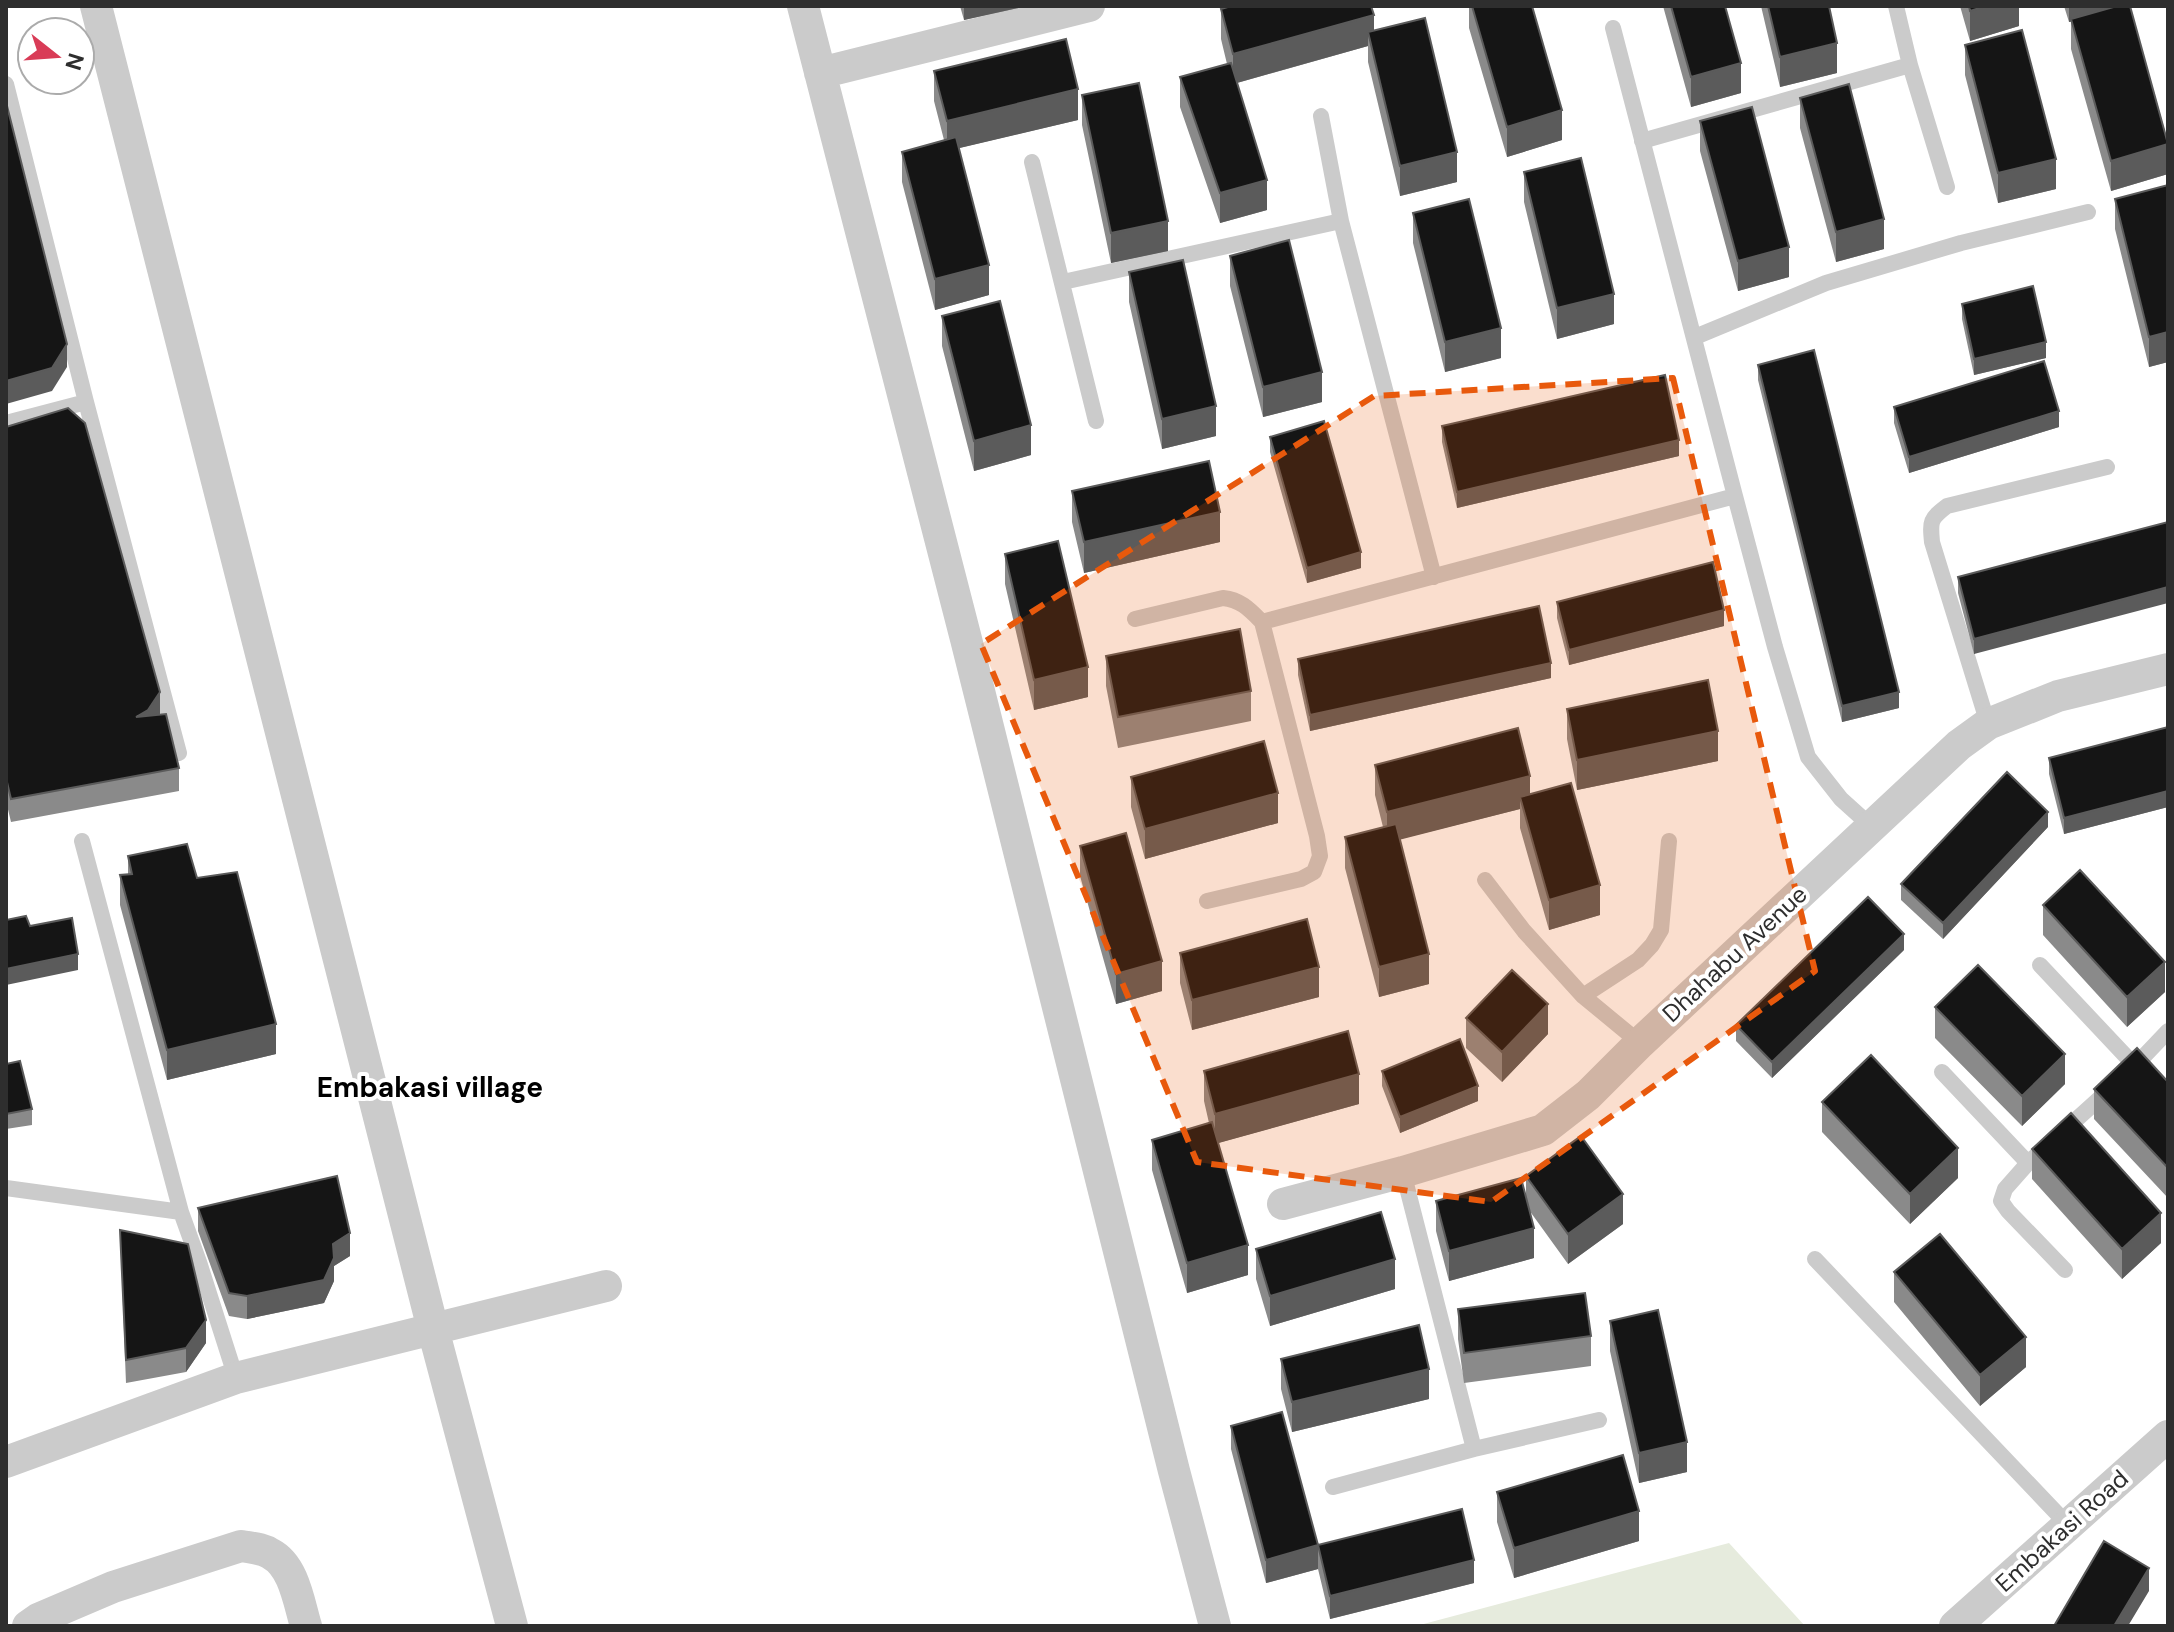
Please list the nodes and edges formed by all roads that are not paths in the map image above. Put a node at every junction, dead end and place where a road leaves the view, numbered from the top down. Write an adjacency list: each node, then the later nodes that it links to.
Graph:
1 (96, 6): 47 (street)
2 (803, 6): 7 (street)
3 (1089, 6): 7 (street)
4 (1896, 6): 6 (lane)
5 (1613, 28): 10 (lane)
6 (1910, 65): 10 (lane); 12 (lane)
7 (820, 73): 58 (street)
8 (6, 84): 17 (lane)
9 (1321, 116): 14 (lane)
10 (1642, 141): 16 (lane)
11 (1032, 162): 15 (lane)
12 (1947, 187)
13 (2088, 212): 16 (lane)
14 (1341, 221): 15 (lane); 22 (lane)
15 (1063, 282): 18 (lane)
16 (1695, 337): 21 (lane)
17 (86, 402): 19 (lane); 27 (lane)
18 (1096, 421)
19 (6, 423)
20 (2107, 467): 26 (lane)
21 (1735, 496): 22 (lane); 28 (lane)
22 (1434, 577): 24 (lane)
23 (1135, 619): 24 (lane)
24 (1262, 622): 32 (lane)
25 (2168, 669): 26 (street, Dhahabu Avenue)
26 (1988, 724): 28 (street, Dhahabu Avenue)
27 (179, 753)
28 (1872, 827): 36 (street, Dhahabu Avenue)
29 (82, 841): 43 (lane)
30 (1669, 841): 34 (lane)
31 (1485, 880): 34 (lane)
32 (1207, 901)
33 (2040, 965): 37 (lane)
34 (1583, 996): 36 (lane)
35 (2168, 1032): 37 (lane)
36 (1640, 1043): 40 (street, Dhahabu Avenue)
37 (2136, 1067): 39 (lane)
38 (1942, 1072): 39 (lane)
39 (2028, 1163): 45 (lane)
40 (1403, 1172): 42 (street, Dhahabu Avenue); 51 (lane)
41 (6, 1188): 43 (lane)
42 (1283, 1204)
43 (181, 1212): 48 (lane)
44 (1815, 1259): 54 (lane)
45 (2065, 1270)
46 (606, 1286): 47 (street)
47 (433, 1329): 48 (street); 57 (street)
48 (236, 1378): 52 (street)
49 (1599, 1420): 51 (lane)
50 (2168, 1436): 54 (street, Embakasi Road)
51 (1474, 1449): 53 (lane)
52 (6, 1462)
53 (1333, 1487)
54 (2068, 1525): 59 (street, Embakasi Road)
55 (36, 1624): 56 (street)
56 (306, 1626)
57 (512, 1626)
58 (1215, 1626)
59 (1955, 1626)

